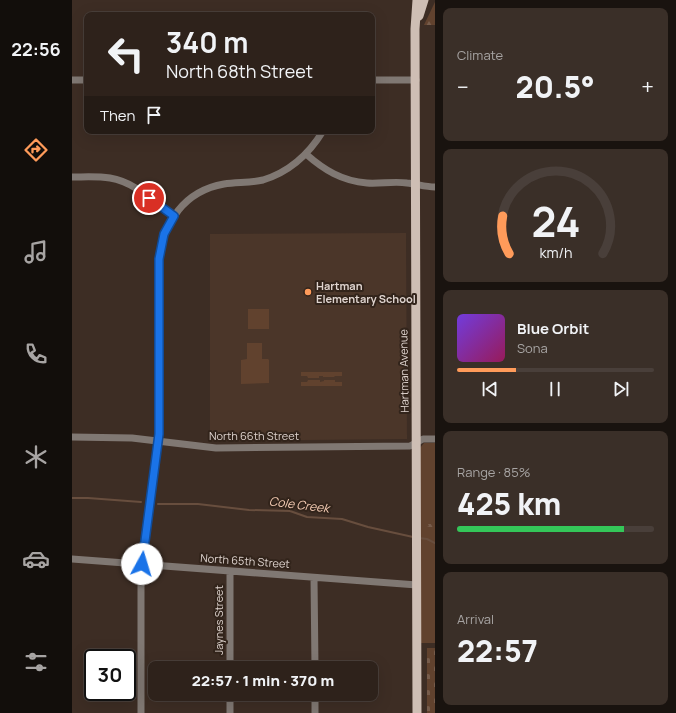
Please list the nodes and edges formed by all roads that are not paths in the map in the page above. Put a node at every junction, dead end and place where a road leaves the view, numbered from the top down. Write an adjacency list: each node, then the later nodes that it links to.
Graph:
1 (417, 0): 3 (main road, Hartman Avenue)
2 (424, 0): 3 (main road, Hartman Avenue)
3 (415, 29): 7 (main road, Hartman Avenue)
4 (72, 80): 5 (street)
5 (84, 80)
6 (375, 80): 7 (street)
7 (416, 80): 11 (main road, Hartman Avenue)
8 (321, 134): 9 (street)
9 (306, 154): 11 (street); 13 (street)
10 (72, 177): 13 (street)
11 (416, 185): 12 (street); 17 (main road, Hartman Avenue)
12 (435, 187)
13 (174, 216): 16 (street)
14 (72, 437): 16 (street, North 66th Street)
15 (435, 439): 17 (street, North 66th Street)
16 (158, 441): 17 (street, North 66th Street); 19 (street)
17 (417, 443): 22 (main road, Hartman Avenue)
18 (72, 559): 19 (street, North 65th Street)
19 (142, 564): 20 (street, North 65th Street); 27 (street)
20 (230, 571): 21 (street, North 65th Street); 23 (street, Jaynes Street)
21 (314, 578): 22 (street, North 65th Street); 24 (street)
22 (417, 585): 30 (main road, Hartman Avenue)
23 (230, 661)
24 (315, 661)
25 (230, 701): 28 (street)
26 (315, 701): 29 (street)
27 (141, 713)
28 (230, 713)
29 (315, 713)
30 (417, 713)

